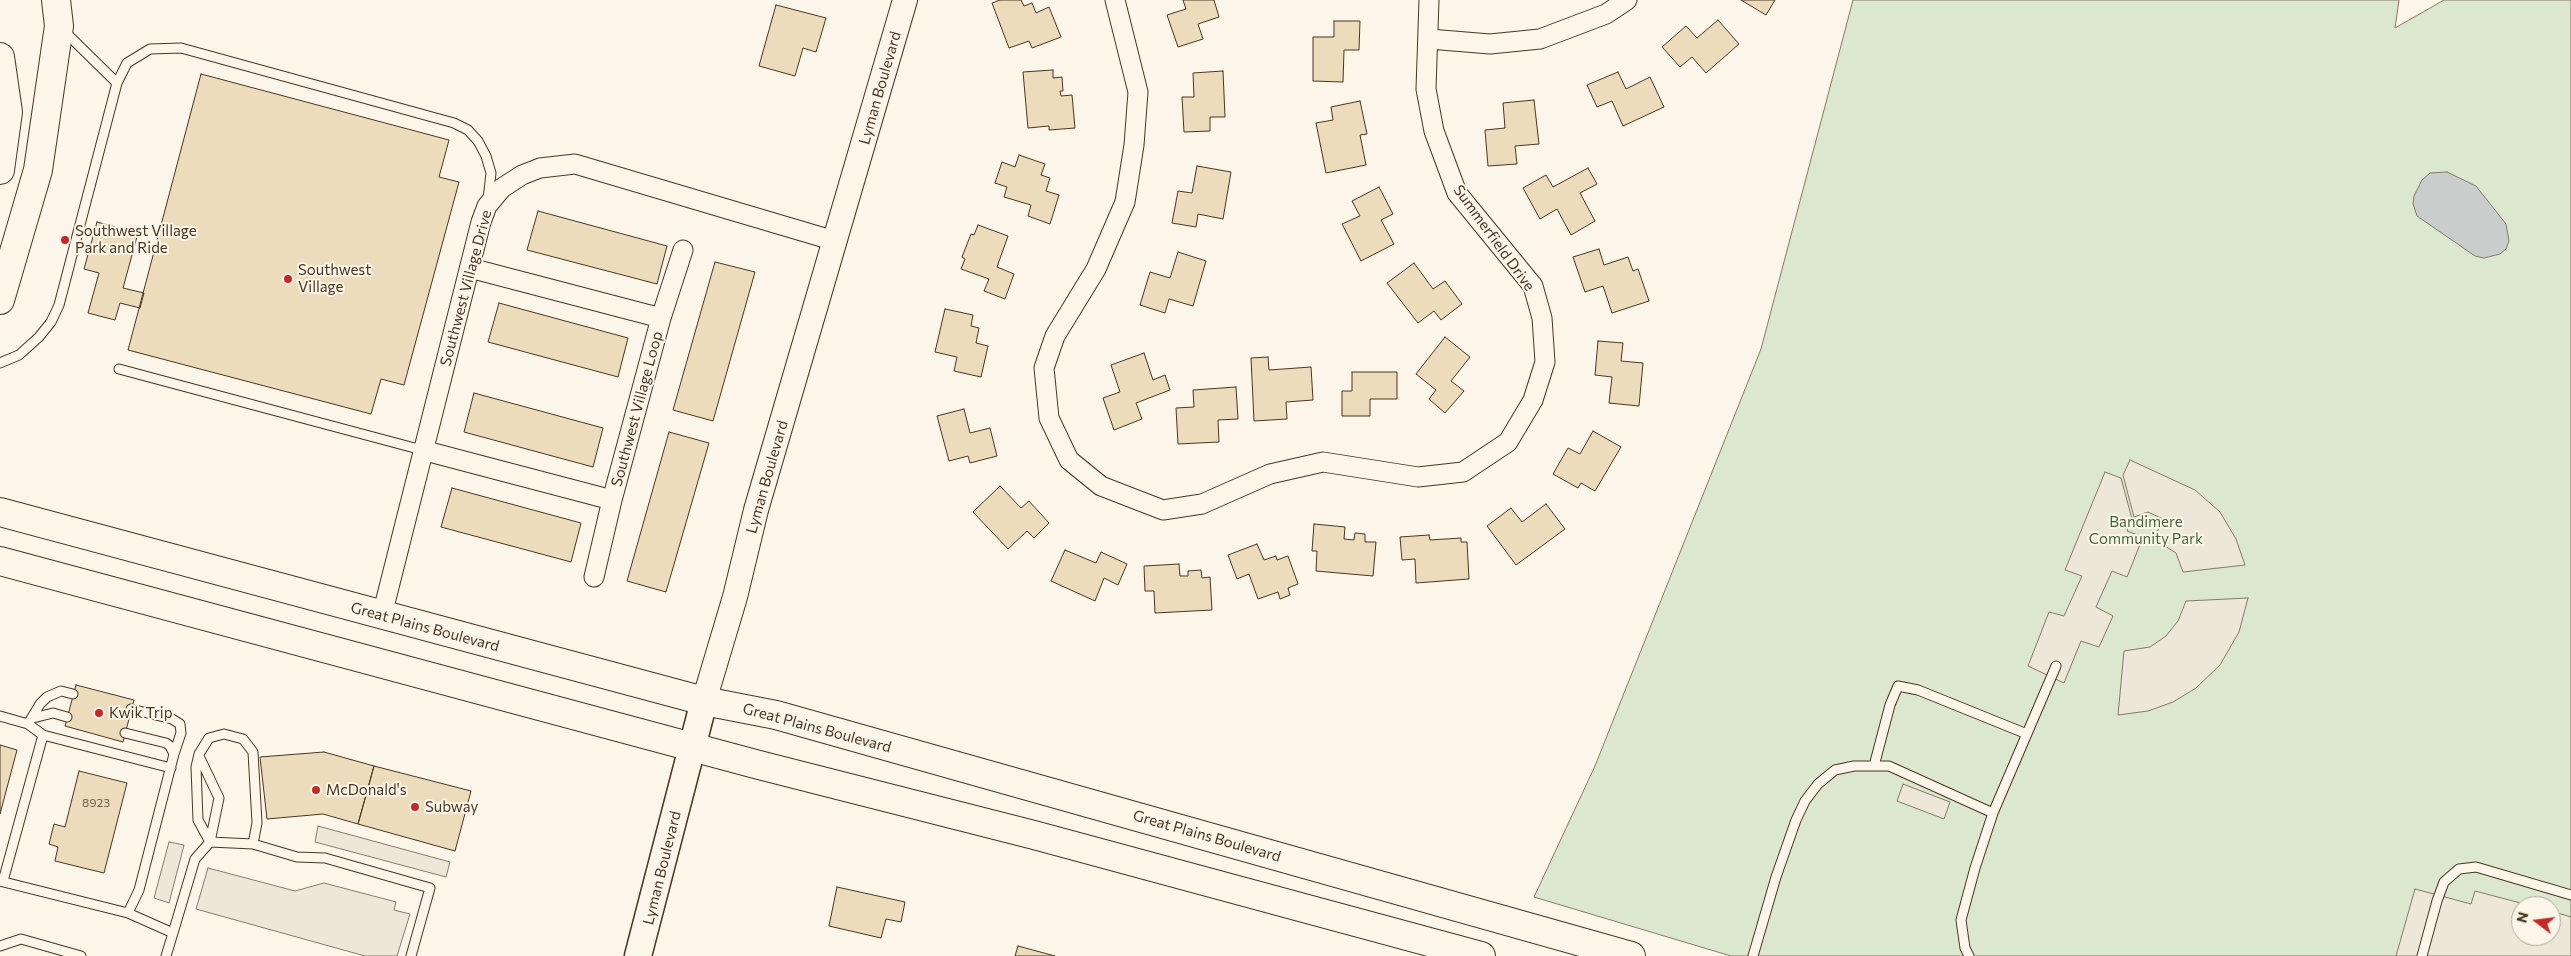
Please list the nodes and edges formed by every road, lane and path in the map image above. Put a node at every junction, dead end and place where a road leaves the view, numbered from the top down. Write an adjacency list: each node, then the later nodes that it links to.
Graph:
1 (56, 0): 6 (main road)
2 (905, 0): 12 (street, Lyman Boulevard)
3 (1115, 0): 7 (street, Summerfield Drive)
4 (1429, 0): 7 (street, Summerfield Drive)
5 (1627, 0): 7 (street)
6 (59, 26): 9 (lane); 15 (main road)
7 (1429, 39)
8 (0, 57): 10 (main road)
9 (117, 83): 11 (lane); 17 (lane)
10 (0, 170)
11 (487, 206): 12 (street, Southwest Village Drive); 14 (street, Southwest Village Drive)
12 (835, 241): 27 (street, Lyman Boulevard)
13 (683, 250): 16 (street)
14 (470, 268): 16 (street, Southwest Village Loop); 19 (street, Southwest Village Drive)
15 (0, 300)
16 (661, 318): 20 (street, Southwest Village Loop)
17 (0, 363)
18 (118, 369): 19 (lane)
19 (422, 450): 20 (street, Southwest Village Loop); 24 (street, Southwest Village Drive)
20 (612, 500): 23 (street)
21 (0, 512): 24 (main road, Great Plains Boulevard)
22 (0, 561): 35 (main road)
23 (594, 577)
24 (382, 615): 27 (main road, Great Plains Boulevard)
25 (2056, 666): 33 (lane)
26 (73, 694): 31 (lane)
27 (704, 701): 35 (main road, Lyman Boulevard); 53 (main road, Great Plains Boulevard)
28 (132, 709): 36 (lane)
29 (0, 716): 31 (lane)
30 (67, 717): 31 (lane)
31 (31, 721): 34 (lane)
32 (125, 732): 36 (lane)
33 (2027, 734): 38 (lane); 40 (lane)
34 (43, 735): 39 (lane); 43 (lane)
35 (693, 746): 51 (main road, Lyman Boulevard); 52 (main road)
36 (174, 754): 39 (lane)
37 (199, 754): 41 (lane); 41 (lane); 42 (lane)
38 (1874, 766): 40 (lane); 54 (lane)
39 (170, 768): 45 (lane)
40 (1994, 812): 55 (lane)
41 (210, 842): 42 (lane); 46 (lane)
42 (253, 844): 50 (lane)
43 (2, 881): 45 (lane)
44 (2571, 895): 56 (lane)
45 (128, 913): 46 (lane)
46 (173, 933): 49 (lane)
47 (0, 946): 48 (lane)
48 (81, 956)
49 (166, 956)
50 (410, 956)
51 (638, 956)
52 (1481, 956)
53 (1631, 956)
54 (1753, 956)
55 (1969, 956)
56 (2422, 956)

